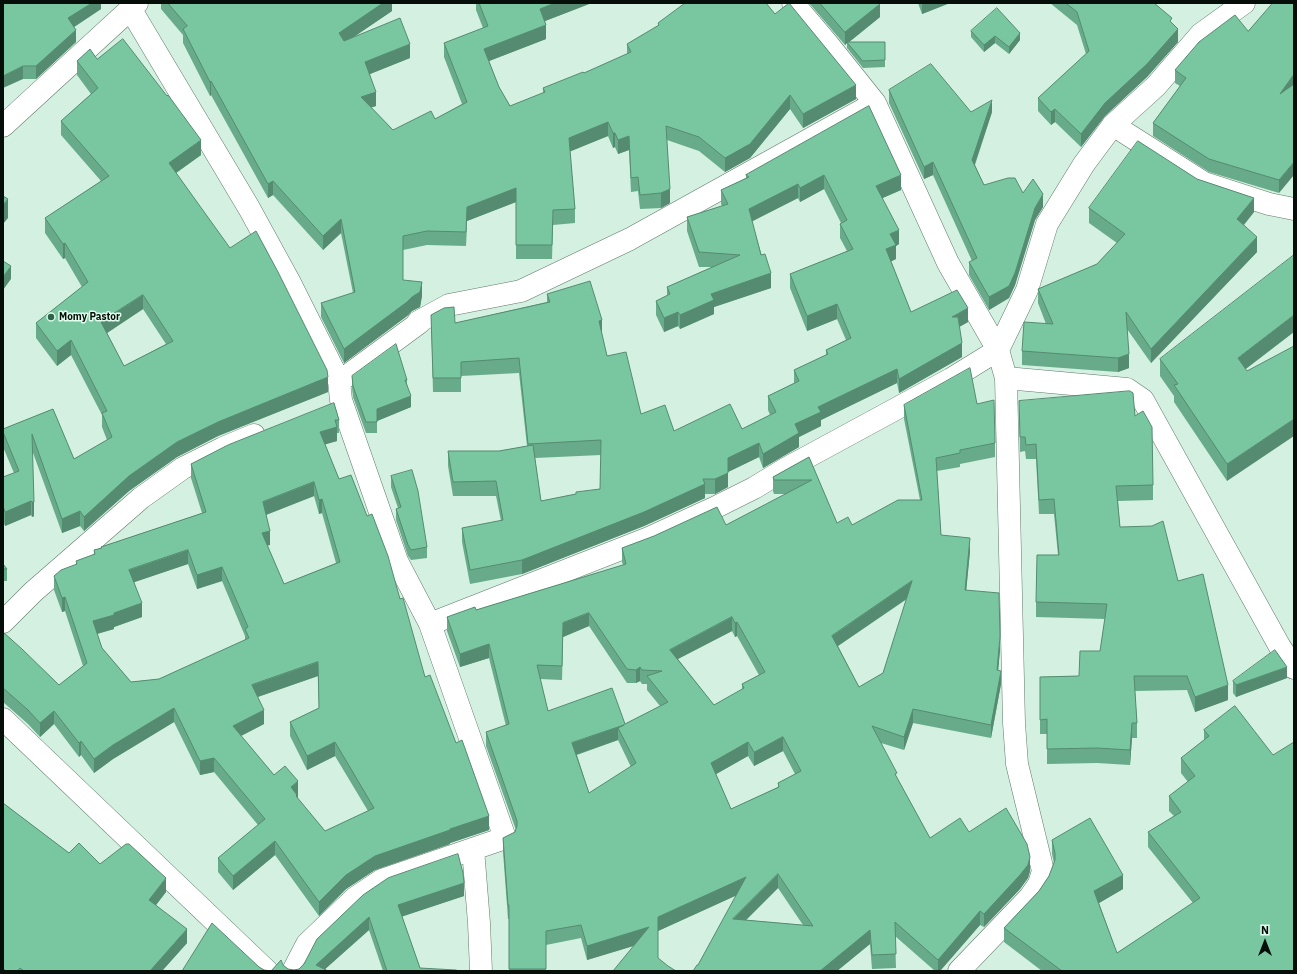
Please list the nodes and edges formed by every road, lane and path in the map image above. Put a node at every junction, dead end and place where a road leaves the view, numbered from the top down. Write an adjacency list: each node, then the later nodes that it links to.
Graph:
1 (794, 3): 4 (street)
2 (1244, 3): 5 (street)
3 (134, 6): 6 (street); 10 (street)
4 (875, 103): 8 (street); 10 (street)
5 (1113, 125): 7 (street); 8 (street)
6 (3, 126)
7 (1294, 209)
8 (998, 350): 9 (street); 13 (street)
9 (1006, 378): 14 (street); 20 (street)
10 (335, 396): 13 (street)
11 (275, 427): 12 (street)
12 (3, 622)
13 (430, 624): 16 (street)
14 (1294, 668)
15 (3, 719): 17 (street)
16 (473, 849): 18 (street); 19 (street)
17 (267, 971)
18 (293, 971)
19 (481, 971)
20 (959, 971)

